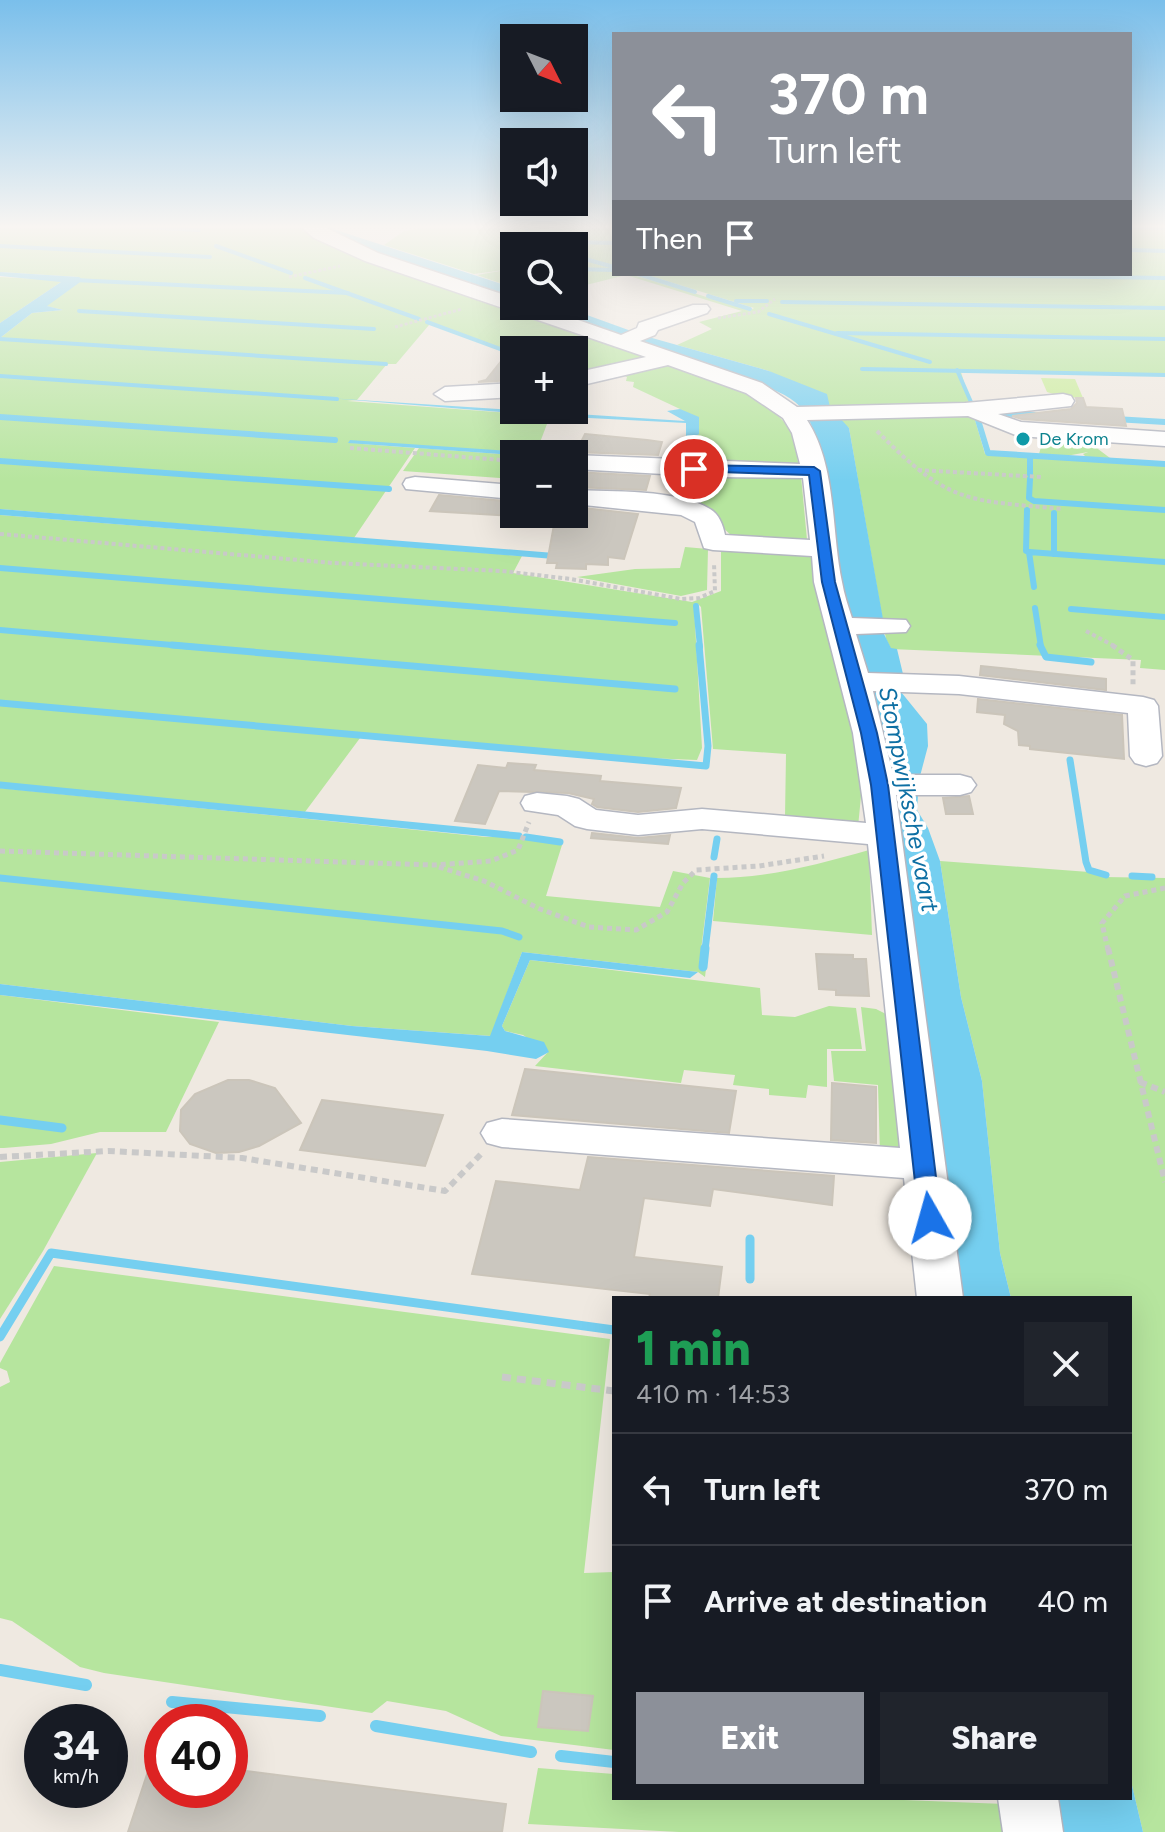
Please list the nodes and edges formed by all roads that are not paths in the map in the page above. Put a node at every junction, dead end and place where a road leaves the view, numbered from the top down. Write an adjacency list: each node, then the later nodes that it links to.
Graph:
1 (695, 310): 3 (street)
2 (585, 320): 3 (street)
3 (633, 331): 4 (street)
4 (673, 358): 5 (street); 10 (street)
5 (588, 377)
6 (500, 391): 7 (street)
7 (445, 394)
8 (1063, 401): 9 (street)
9 (965, 410): 10 (street); 11 (street)
10 (800, 414): 13 (street)
11 (1165, 439)
12 (588, 463): 13 (street)
13 (814, 471): 17 (street)
14 (415, 484): 15 (street)
15 (500, 491)
16 (588, 498): 17 (street)
17 (825, 549): 18 (street)
18 (844, 626): 19 (street); 20 (street)
19 (890, 626)
20 (859, 682): 21 (street); 22 (street)
21 (1146, 756)
22 (884, 785): 23 (street); 25 (street)
23 (946, 785)
24 (537, 803): 25 (street)
25 (886, 835): 27 (street)
26 (502, 1133): 27 (street)
27 (924, 1165): 28 (street)
28 (940, 1296)
29 (1028, 1800): 30 (street)
30 (1033, 1832)

